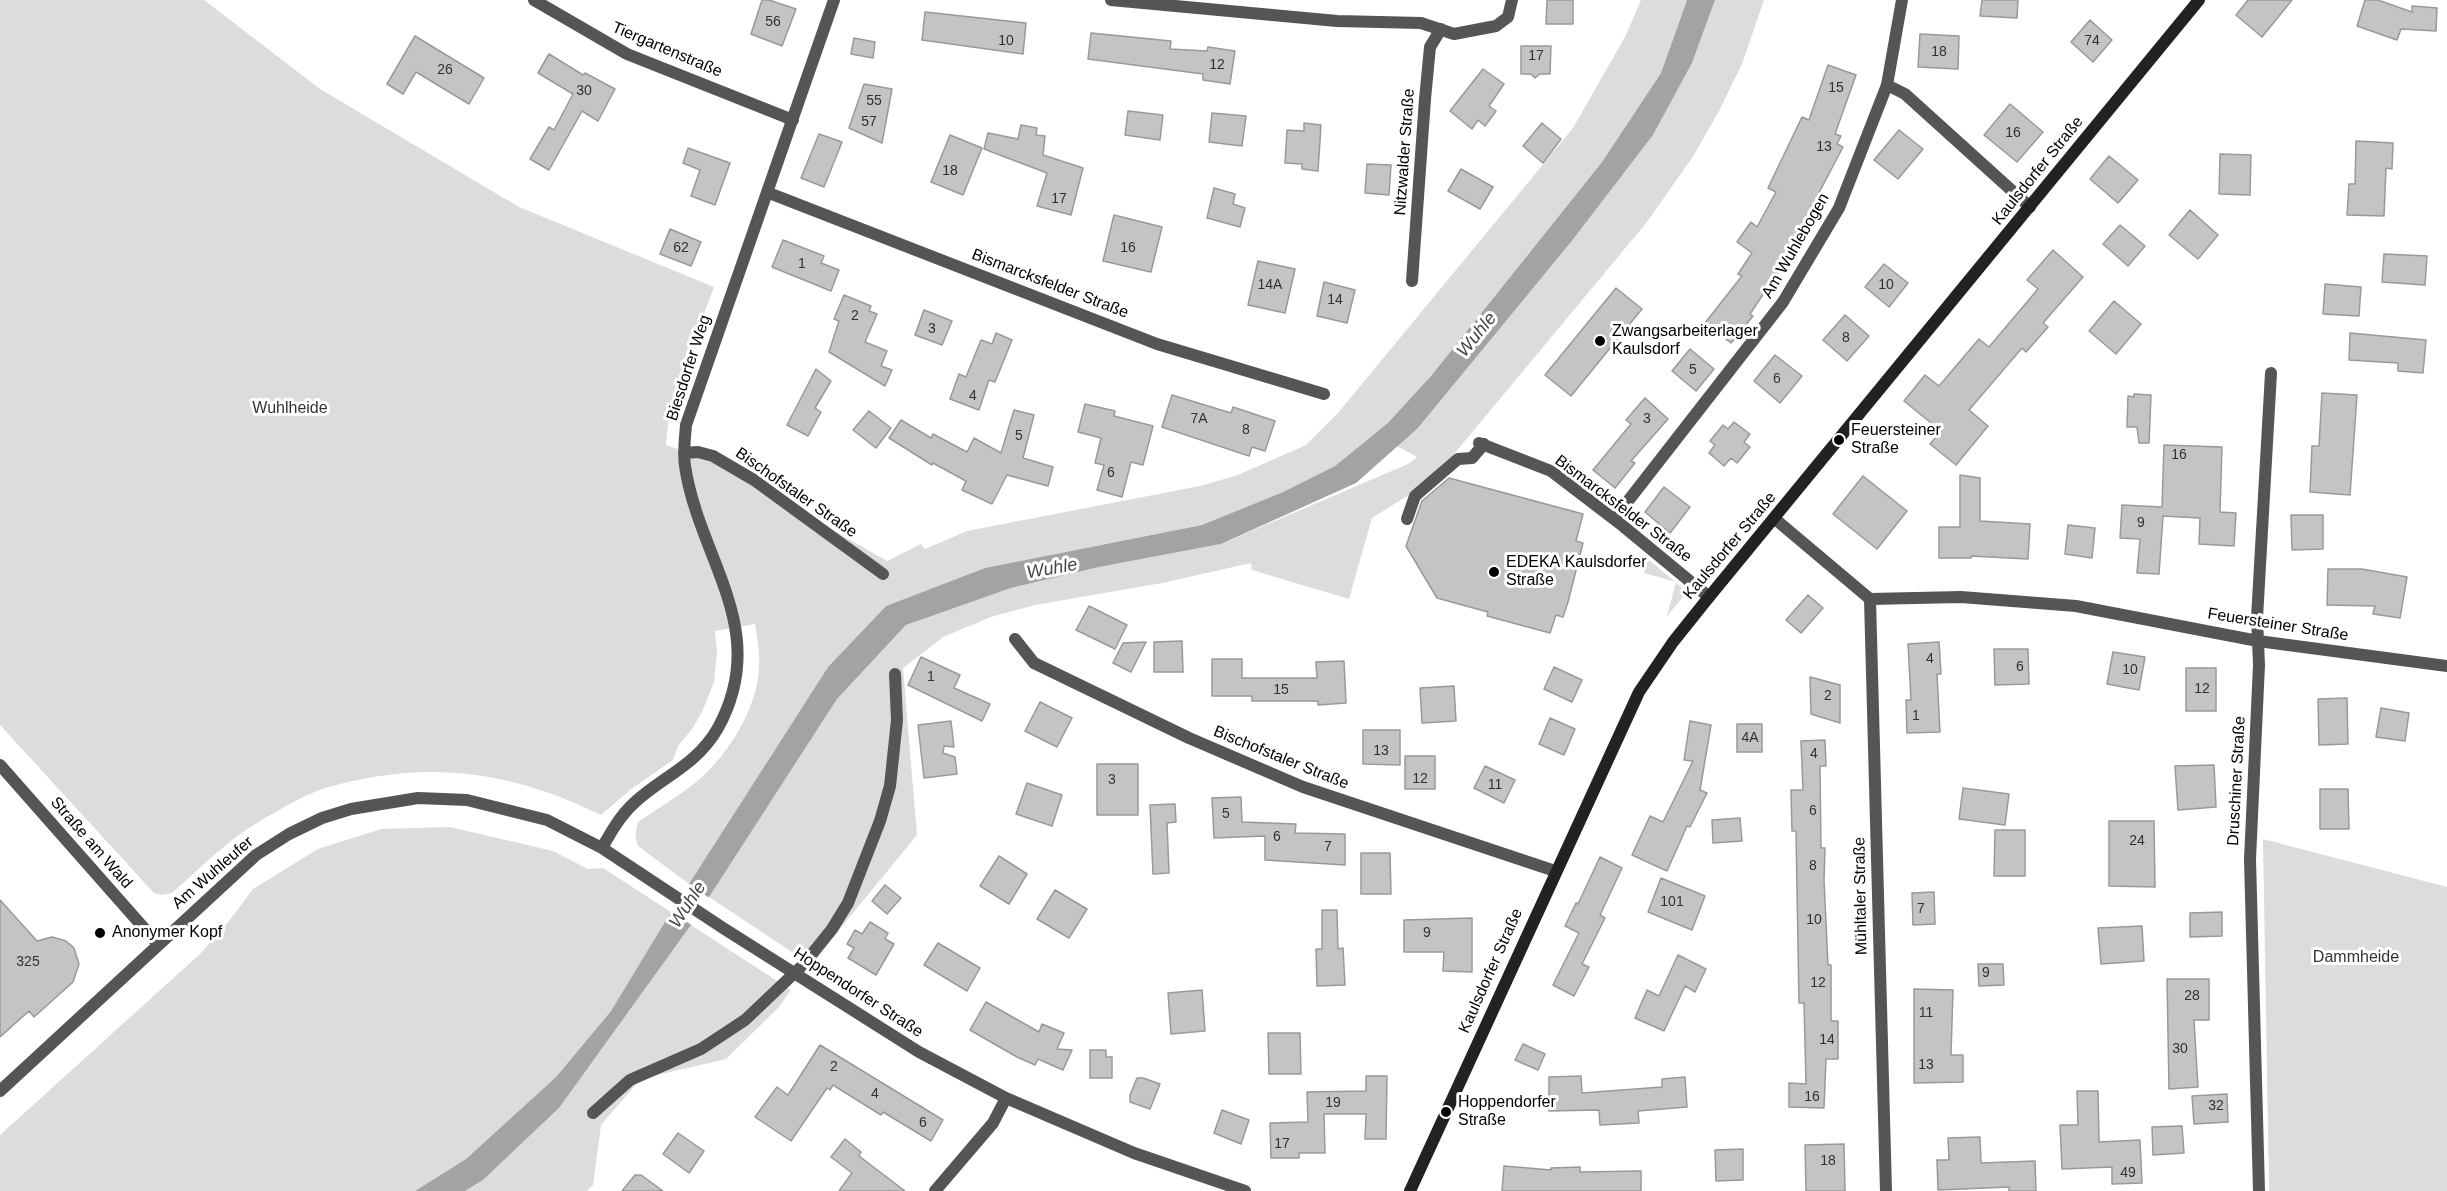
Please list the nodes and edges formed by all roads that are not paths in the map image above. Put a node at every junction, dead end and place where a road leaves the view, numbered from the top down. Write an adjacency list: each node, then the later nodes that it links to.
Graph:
1 (534, 0): 9 (street, Tiergartenstraße)
2 (834, 0): 9 (street, Biesdorfer Weg)
3 (1111, 0): 7 (street)
4 (1512, 0): 7 (street)
5 (1902, 0): 8 (street, Am Wuhlebogen)
6 (2199, 0): 11 (main road, Kaulsdorfer Straße)
7 (1441, 29): 12 (street, Nitzwalder Straße)
8 (1887, 85): 11 (street); 17 (street, Am Wuhlebogen)
9 (793, 120): 10 (street, Biesdorfer Weg)
10 (768, 193): 14 (street, Bismarcksfelder Straße); 15 (street, Biesdorfer Weg)
11 (2030, 207): 18 (main road, Kaulsdorfer Straße)
12 (1412, 281)
13 (2271, 373): 23 (street, Druschiner Straße)
14 (1324, 394)
15 (684, 453): 19 (street, Bischofstaler Straße); 28 (street, Biesdorfer Weg)
16 (1407, 519): 17 (street, Bismarcksfelder Straße)
17 (1614, 519): 20 (street, Bismarcksfelder Straße)
18 (1775, 519): 20 (main road, Kaulsdorfer Straße); 21 (street)
19 (883, 574)
20 (1709, 597): 29 (main road, Kaulsdorfer Straße)
21 (1870, 599): 23 (street, Feuersteiner Straße); 38 (street, Mühltaler Straße)
22 (1015, 639): 29 (street, Bischofstaler Straße)
23 (2258, 641): 24 (street, Feuersteiner Straße); 39 (street, Druschiner Straße)
24 (2447, 666)
25 (896, 674): 31 (street)
26 (0, 765): 30 (street, Straße am Wald)
27 (467, 800): 28 (street, Hoppendorfer Straße); 30 (street, Am Wuhleufer)
28 (602, 848): 31 (street, Hoppendorfer Straße)
29 (1555, 871): 37 (main road, Kaulsdorfer Straße)
30 (158, 944): 32 (street, Am Wuhleufer)
31 (794, 972): 33 (street, Hoppendorfer Straße); 34 (street)
32 (0, 1091)
33 (1006, 1098): 35 (street); 36 (street, Hoppendorfer Straße)
34 (593, 1113)
35 (935, 1191)
36 (1245, 1191)
37 (1410, 1191)
38 (1886, 1191)
39 (2259, 1191)

